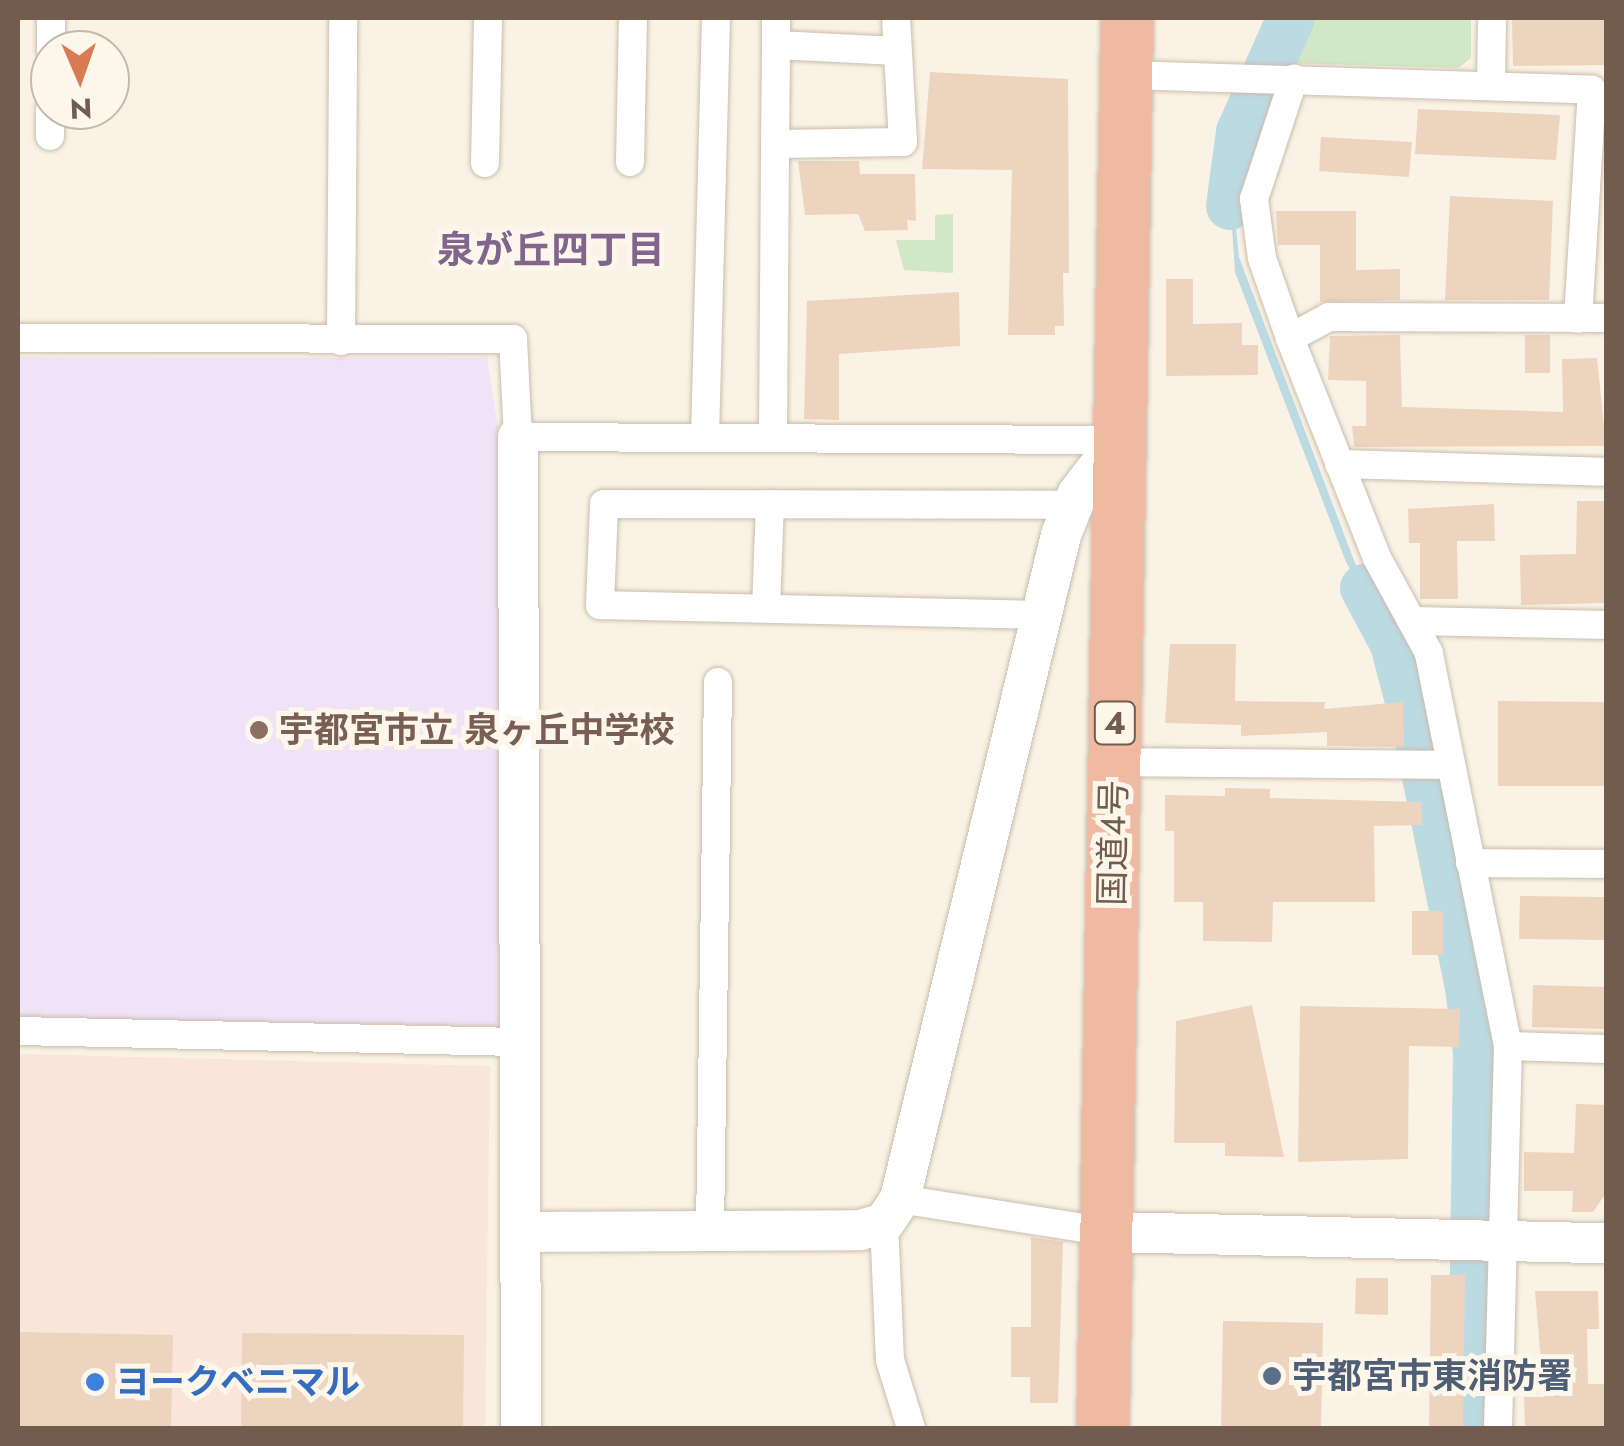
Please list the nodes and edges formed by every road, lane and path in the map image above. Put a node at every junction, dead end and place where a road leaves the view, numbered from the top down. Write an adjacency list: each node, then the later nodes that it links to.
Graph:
1 (343, 18): 21 (street)
2 (488, 18): 16 (street)
3 (633, 18): 15 (street)
4 (716, 18): 23 (street)
5 (896, 18): 9 (street)
6 (1127, 18): 10 (highway, 国道4号 / 4)
7 (1492, 18): 12 (street)
8 (776, 31): 9 (street); 14 (street)
9 (897, 51): 14 (street)
10 (1125, 75): 11 (street); 25 (highway, 国道4号 / 4)
11 (1294, 78): 12 (street); 20 (street)
12 (1491, 84): 13 (street)
13 (1599, 90): 18 (street)
14 (776, 144): 24 (street)
15 (630, 162)
16 (485, 163)
17 (1606, 318): 18 (street)
18 (1578, 319): 20 (street)
19 (18, 338): 21 (street)
20 (1290, 338): 26 (street)
21 (341, 340): 22 (street)
22 (518, 436): 23 (street); 40 (street)
23 (705, 438): 24 (street)
24 (773, 438): 25 (street)
25 (1118, 440): 29 (street); 35 (highway, 国道4号 / 4)
26 (1339, 464): 27 (street); 32 (street)
27 (1606, 472)
28 (770, 504): 29 (street); 30 (street); 30 (street)
29 (1073, 505): 31 (street)
30 (766, 608): 31 (street)
31 (1042, 614): 43 (street)
32 (1414, 620): 33 (street); 36 (street)
33 (1606, 625)
34 (718, 682): 44 (street)
35 (1115, 762): 36 (street); 46 (highway, 国道4号 / 4)
36 (1449, 766): 37 (street)
37 (1470, 863): 38 (street); 41 (street)
38 (1606, 864)
39 (18, 1031): 40 (street)
40 (520, 1042): 45 (street)
41 (1508, 1046): 42 (street); 47 (street)
42 (1606, 1048)
43 (892, 1211): 44 (street); 46 (street); 50 (street)
44 (710, 1230): 45 (street)
45 (520, 1232): 49 (street)
46 (1108, 1232): 47 (street); 51 (highway, 国道4号 / 4)
47 (1502, 1241): 48 (street); 52 (street)
48 (1606, 1244)
49 (521, 1428)
50 (911, 1428)
51 (1103, 1428)
52 (1498, 1428)

